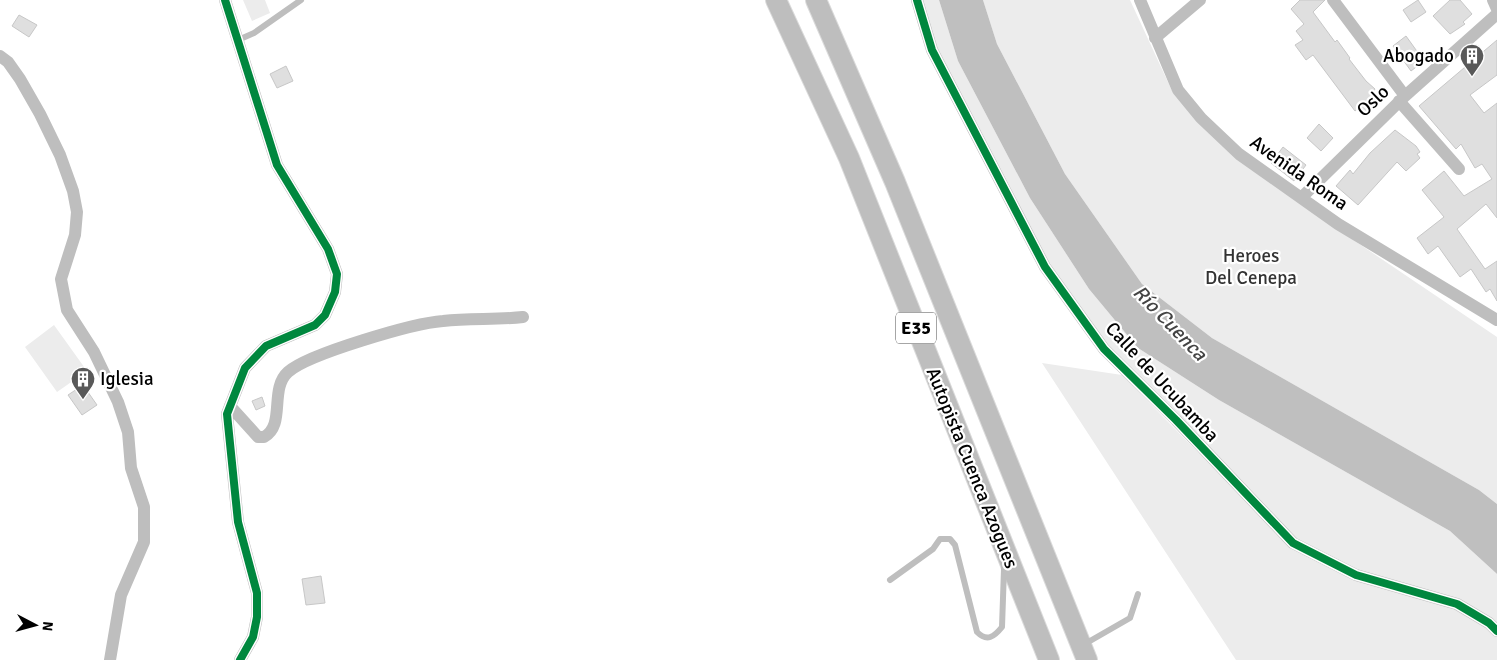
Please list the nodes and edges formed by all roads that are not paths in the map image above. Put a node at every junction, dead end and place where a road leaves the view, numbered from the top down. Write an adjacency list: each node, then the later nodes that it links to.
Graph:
1 (225, 0): 13 (street)
2 (301, 0): 13 (lane)
3 (776, 0): 21 (highway, Autopista Cuenca Azogues / E35)
4 (816, 0): 25 (highway, Autopista Cuenca Azogues / E35)
5 (917, 0): 24 (street, Calle de Ucubamba)
6 (1140, 0): 12 (street, Avenida Roma)
7 (1200, 0): 12 (street)
8 (1333, 0): 15 (street)
9 (1492, 0): 10 (street)
10 (1497, 10)
11 (1497, 14): 15 (street, Oslo)
12 (1155, 38): 17 (street, Avenida Roma)
13 (238, 40): 20 (street)
14 (0, 56): 26 (street)
15 (1402, 99): 16 (street); 17 (street, Oslo)
16 (1459, 169)
17 (1301, 198): 19 (street, Avenida Roma)
18 (523, 317): 20 (street)
19 (1497, 320)
20 (230, 406): 27 (street)
21 (1004, 550): 22 (lane); 28 (highway, Autopista Cuenca Azogues / E35)
22 (890, 580)
23 (1138, 594): 25 (lane)
24 (1497, 631)
25 (1084, 653)
26 (110, 660)
27 (240, 660)
28 (1049, 660)

